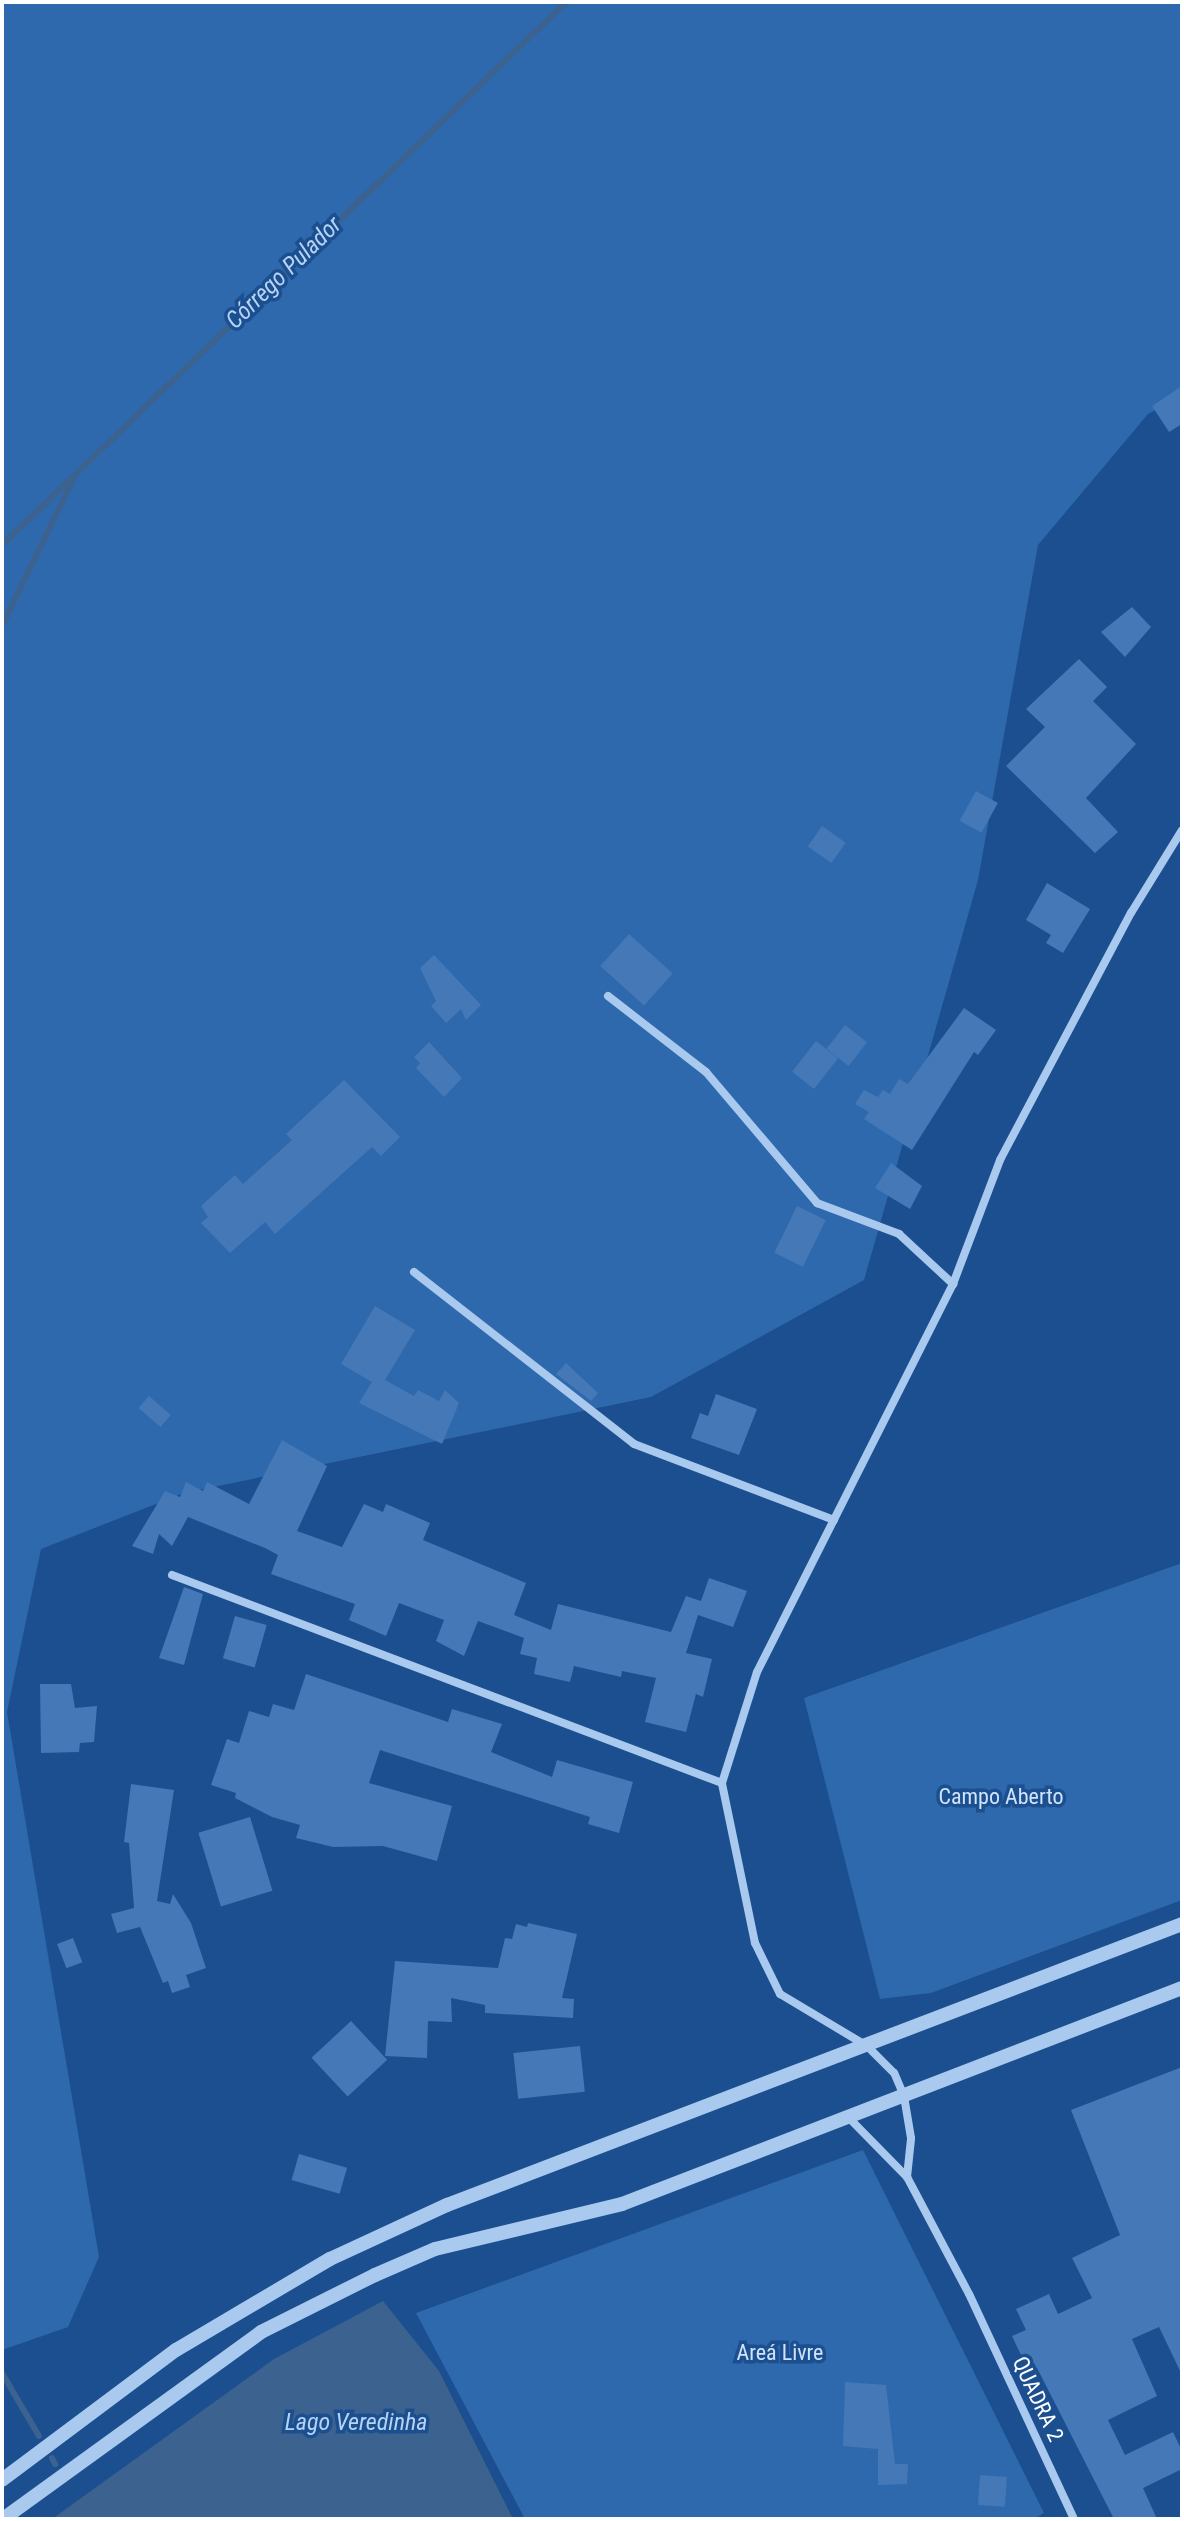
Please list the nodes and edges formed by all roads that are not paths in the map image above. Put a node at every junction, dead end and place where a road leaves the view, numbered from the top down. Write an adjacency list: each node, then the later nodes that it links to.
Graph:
1 (1182, 830): 4 (street)
2 (608, 996): 4 (street)
3 (414, 1272): 5 (street)
4 (953, 1284): 5 (street)
5 (834, 1520): 7 (street)
6 (172, 1575): 7 (street)
7 (722, 1783): 10 (street)
8 (1182, 1924): 10 (street)
9 (1182, 1988): 11 (street)
10 (867, 2046): 11 (street); 14 (street)
11 (904, 2096): 12 (street); 13 (street)
12 (849, 2118): 13 (street, QUADRA 2); 15 (street)
13 (907, 2177): 16 (street, QUADRA 2)
14 (2, 2480)
15 (3, 2519)
16 (1074, 2519)

